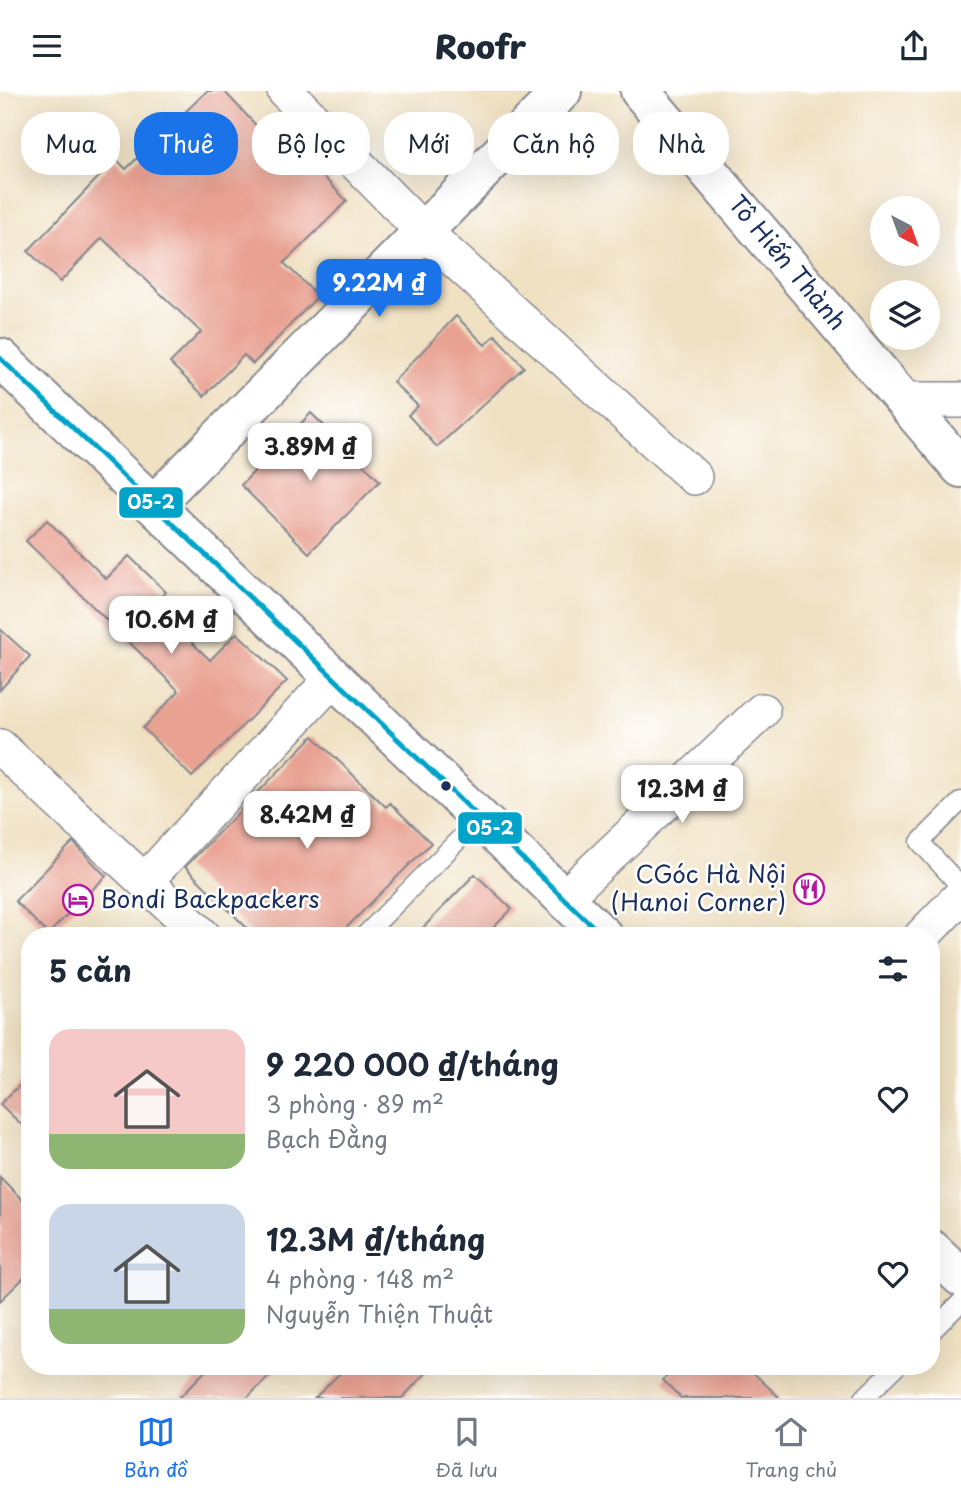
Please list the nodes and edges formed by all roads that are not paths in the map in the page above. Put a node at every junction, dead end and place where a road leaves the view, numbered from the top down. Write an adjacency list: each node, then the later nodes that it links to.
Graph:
1 (285, 91): 4 (street)
2 (562, 91): 4 (street)
3 (639, 91): 6 (street, Tô Hiến Thành)
4 (424, 232): 9 (street); 10 (street)
5 (0, 358): 10 (street)
6 (903, 400): 7 (street); 8 (street, Tô Hiến Thành)
7 (961, 400)
8 (961, 468)
9 (694, 477)
10 (153, 505): 11 (street)
11 (333, 678): 15 (street); 16 (street)
12 (762, 711): 19 (street)
13 (0, 747): 16 (street)
14 (961, 801): 17 (lane)
15 (480, 818): 19 (street); 21 (lane)
16 (145, 881): 20 (street)
17 (961, 887)
18 (961, 896): 23 (street)
19 (564, 898): 22 (street)
20 (194, 927)
21 (373, 927)
22 (594, 927)
23 (931, 927)
24 (940, 1257): 25 (street)
25 (961, 1277)
26 (961, 1302): 27 (lane)
27 (940, 1323)
28 (888, 1375): 29 (lane)
29 (864, 1398)

